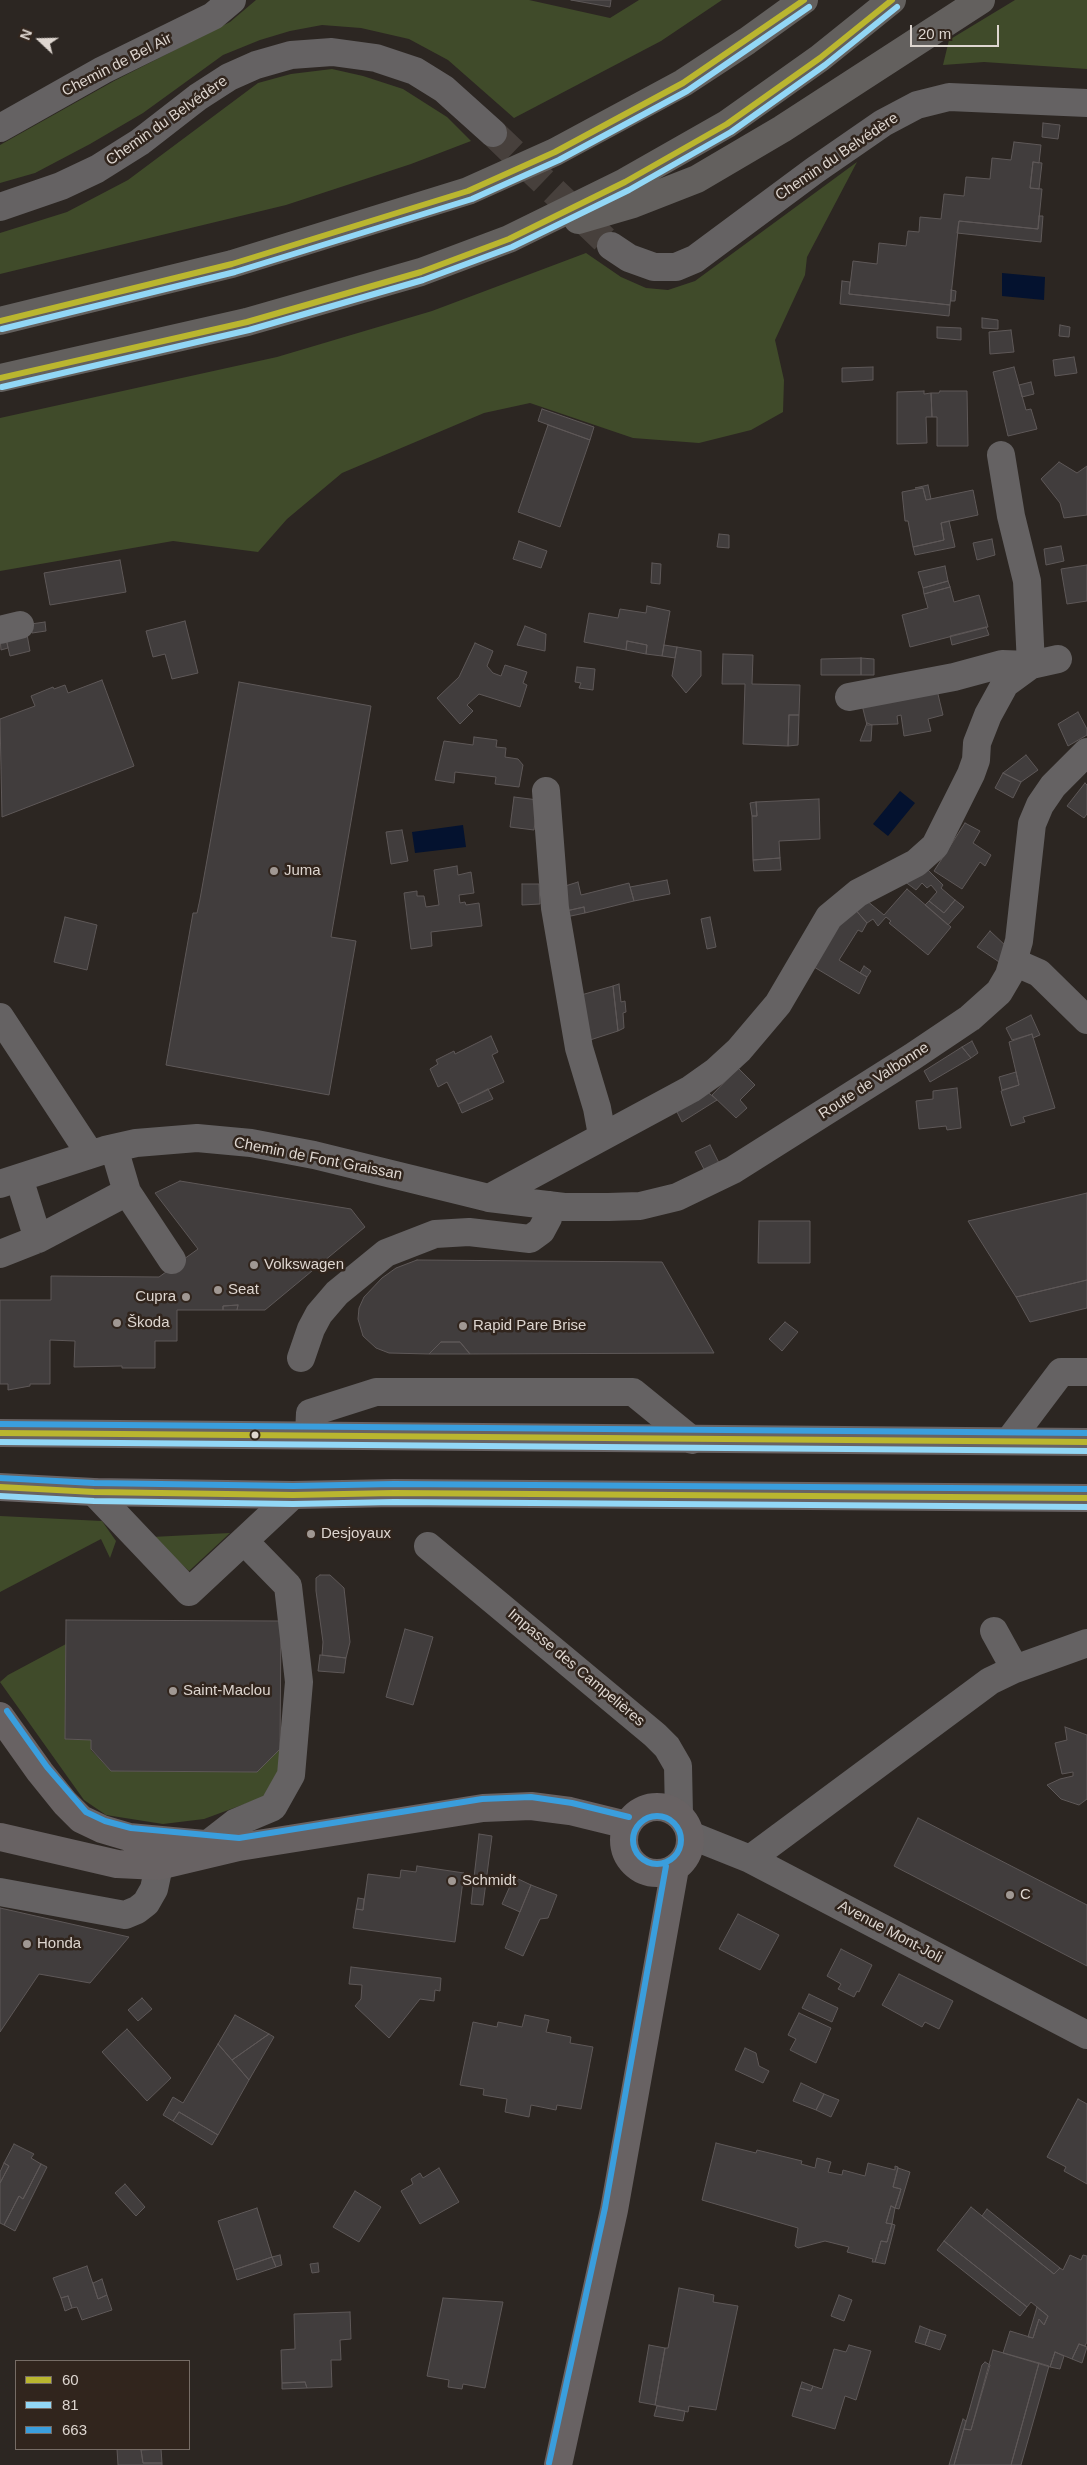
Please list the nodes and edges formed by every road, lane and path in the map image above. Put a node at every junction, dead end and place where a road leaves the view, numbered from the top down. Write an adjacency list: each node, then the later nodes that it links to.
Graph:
1 (232, 0): 6 (street, Chemin de Bel Air)
2 (804, 0): 11 (highway)
3 (892, 0): 9 (highway)
4 (981, 0): 9 (highway)
5 (1087, 103): 10 (street, Chemin du Belvédère)
6 (0, 128)
7 (493, 133): 8 (street, Chemin du Belvédère)
8 (0, 207)
9 (509, 240): 12 (highway)
10 (611, 246)
11 (0, 321)
12 (0, 378)
13 (1001, 455): 15 (street)
14 (1058, 658): 15 (street)
15 (1031, 665): 16 (street); 22 (street)
16 (849, 697)
17 (1087, 752): 19 (street, Route de Valbonne)
18 (546, 791): 22 (street)
19 (1014, 962): 21 (street); 27 (street, Route de Valbonne)
20 (0, 1017): 23 (street)
21 (1087, 1020)
22 (602, 1135): 26 (street)
23 (102, 1151): 24 (street, Chemin de Font Graissan); 25 (street); 26 (street, Chemin de Font Graissan)
24 (9, 1181): 28 (street)
25 (127, 1192): 28 (street); 30 (street)
26 (489, 1198): 27 (street, Route de Valbonne)
27 (550, 1205): 31 (street)
28 (38, 1239): 29 (street)
29 (0, 1254)
30 (172, 1260)
31 (301, 1358)
32 (1087, 1372): 36 (street)
33 (0, 1433): 34 (main road)
34 (309, 1436): 35 (main road); 35 (street)
35 (692, 1440): 36 (main road)
36 (1009, 1441): 37 (main road)
37 (1087, 1442)
38 (0, 1487): 39 (main road)
39 (94, 1492): 40 (main road); 42 (street)
40 (293, 1495): 41 (main road); 42 (street)
41 (1087, 1498)
42 (244, 1541): 51 (street)
43 (428, 1546): 48 (street, Impasse des Campelières)
44 (994, 1631): 46 (street)
45 (1087, 1643): 46 (street)
46 (1015, 1669): 53 (street)
47 (0, 1716): 51 (main road)
48 (684, 1825): 49 (main road); 53 (street, Avenue Mont-Joli); 55 (main road)
49 (627, 1826): 52 (main road); 55 (main road)
50 (0, 1837): 54 (main road)
51 (208, 1844): 52 (main road)
52 (239, 1847): 54 (main road)
53 (750, 1859): 57 (street, Avenue Mont-Joli)
54 (159, 1866): 56 (street)
55 (675, 1868): 58 (main road)
56 (0, 1892)
57 (1087, 2035)
58 (558, 2465)

